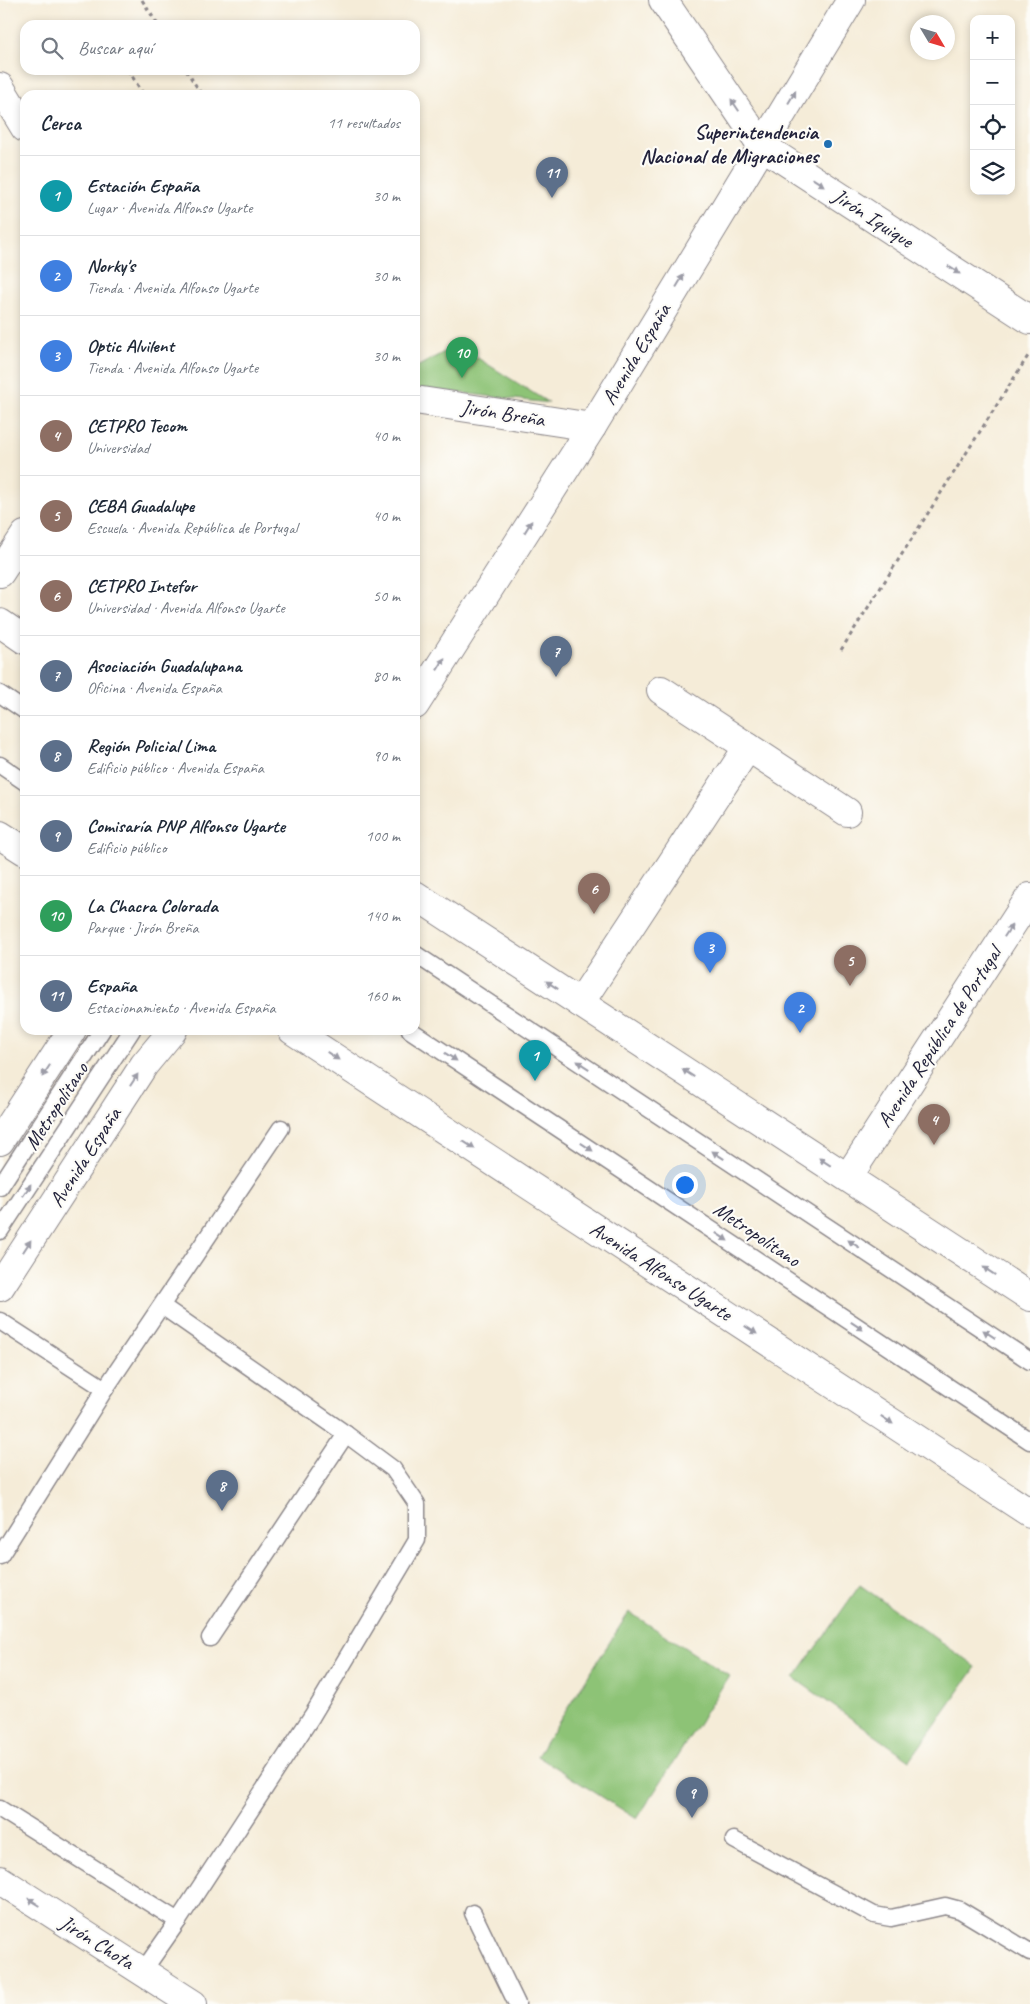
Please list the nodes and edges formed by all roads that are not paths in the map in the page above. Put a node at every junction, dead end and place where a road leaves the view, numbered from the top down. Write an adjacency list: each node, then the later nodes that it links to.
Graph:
1 (664, 0): 5 (street, Jirón Iquique, one-way to 1)
2 (851, 0): 5 (street, Avenida España, one-way to 2)
3 (0, 87): 4 (street)
4 (20, 120)
5 (762, 146): 6 (street, Jirón Iquique, one-way to 6); 8 (street, Avenida España, one-way to 5)
6 (1030, 320)
7 (420, 401): 8 (street, Jirón Breña)
8 (592, 427): 15 (street, Avenida España, one-way to 8)
9 (20, 543): 10 (street)
10 (0, 573)
11 (0, 623): 12 (street)
12 (20, 637)
13 (661, 690): 17 (street)
14 (0, 694): 16 (lane)
15 (420, 697)
16 (20, 708)
17 (748, 747): 20 (street); 26 (street)
18 (0, 765): 19 (lane)
19 (20, 779)
20 (847, 812)
21 (0, 835): 22 (street)
22 (20, 849)
23 (1030, 897): 35 (street, Avenida República de Portugal, one-way to 23)
24 (420, 898): 26 (street, one-way to 24)
25 (420, 957): 42 (lane, Metropolitano, one-way to 25)
26 (580, 1004): 35 (street, one-way to 26)
27 (69, 1035): 34 (street, one-way to 34)
28 (99, 1035): 36 (lane, Metropolitano)
29 (129, 1035): 37 (lane, Metropolitano, one-way to 29)
30 (169, 1035): 38 (street, Avenida España, one-way to 30)
31 (300, 1035): 46 (street, Avenida Alfonso Ugarte, one-way to 46)
32 (418, 1035): 45 (lane, Metropolitano, one-way to 45)
33 (281, 1128): 40 (lane)
34 (0, 1141)
35 (848, 1177): 39 (street, one-way to 35)
36 (0, 1187)
37 (0, 1231)
38 (0, 1287)
39 (1030, 1298)
40 (162, 1306): 43 (lane); 44 (lane)
41 (0, 1321): 43 (lane)
42 (1030, 1361)
43 (105, 1389): 47 (lane)
44 (346, 1434): 48 (lane); 53 (lane)
45 (1030, 1441)
46 (1030, 1513)
47 (0, 1556)
48 (210, 1638)
49 (0, 1809): 53 (lane)
50 (734, 1840): 54 (lane)
51 (0, 1880): 55 (street, Jirón Chota, one-way to 51)
52 (473, 1914): 57 (lane)
53 (178, 1921): 55 (lane)
54 (1030, 1952)
55 (142, 1971): 56 (street, Jirón Chota)
56 (193, 2004)
57 (517, 2004)

